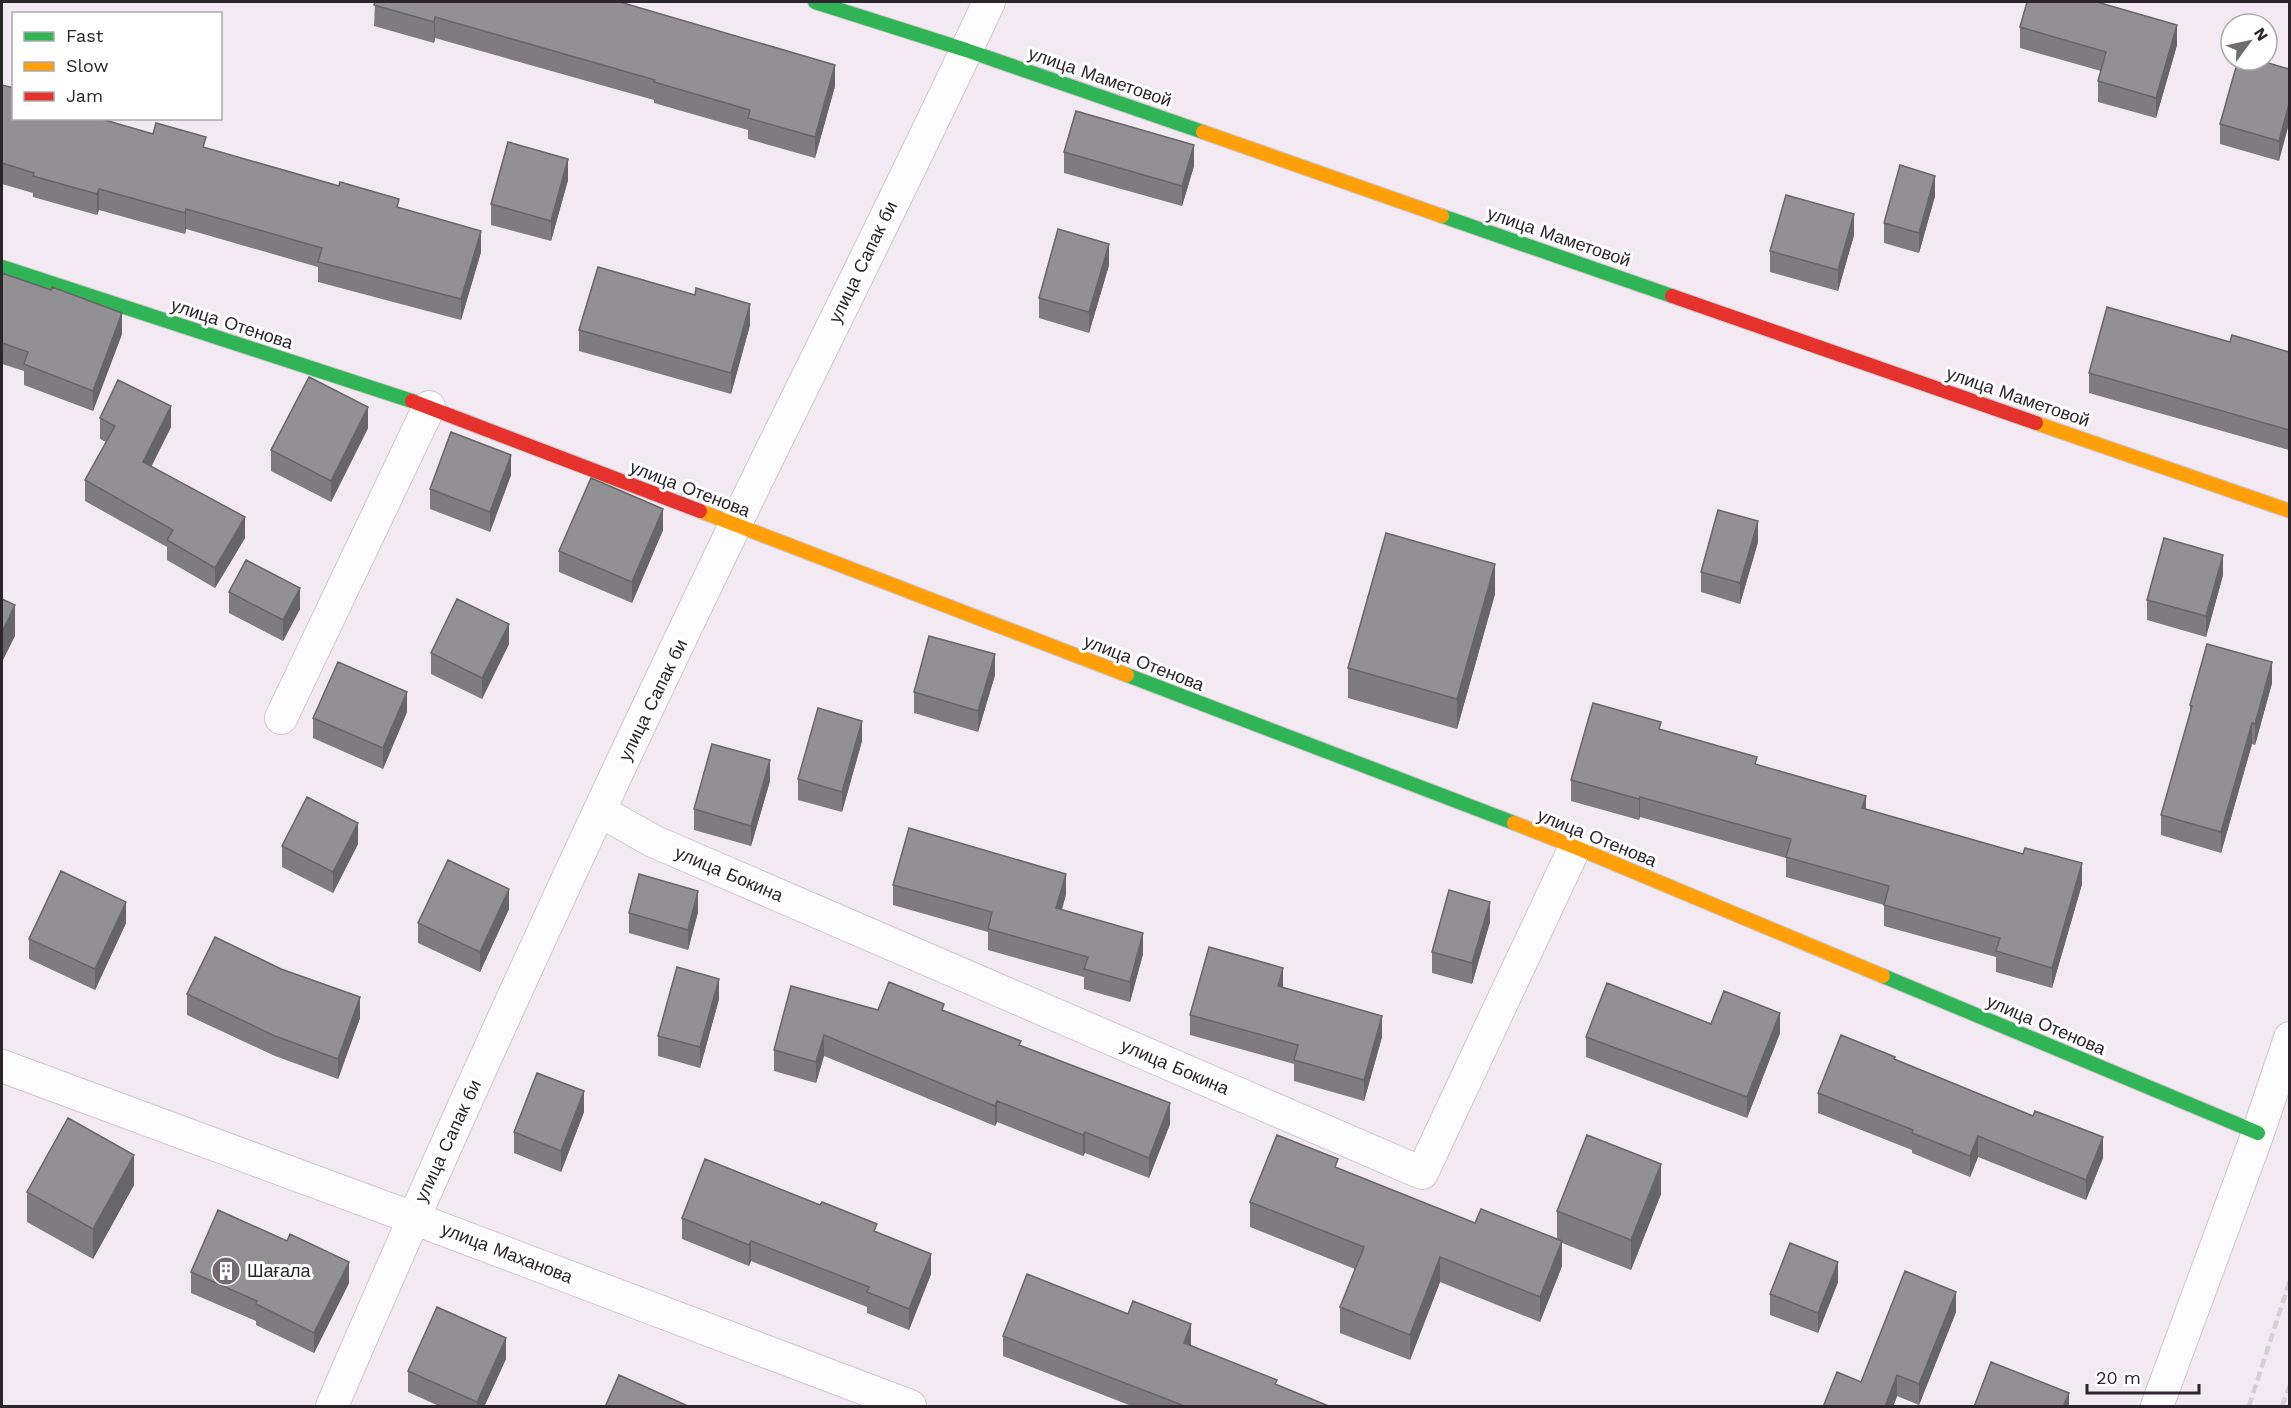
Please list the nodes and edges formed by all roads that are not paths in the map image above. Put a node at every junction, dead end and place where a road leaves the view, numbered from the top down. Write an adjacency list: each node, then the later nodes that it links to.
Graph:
1 (815, 2): 3 (street, улица Маметовой)
2 (989, 2): 3 (street, улица Сапак би)
3 (966, 50): 6 (street, улица Маметовой); 7 (street, улица Сапак би)
4 (2, 267): 5 (street, улица Отенова)
5 (429, 407): 7 (street, улица Отенова); 8 (street)
6 (2289, 511)
7 (735, 526): 9 (street, улица Сапак би); 10 (street, улица Отенова)
8 (281, 718)
9 (600, 811): 10 (street, улица Бокина); 14 (street, улица Сапак би)
10 (1575, 847): 13 (street, улица Отенова)
11 (2289, 1038): 13 (street)
12 (2, 1066): 14 (street, улица Маханова)
13 (2258, 1132): 17 (street)
14 (413, 1218): 15 (street, улица Сапак би); 16 (street, улица Маханова)
15 (332, 1407)
16 (910, 1407)
17 (2157, 1407)

